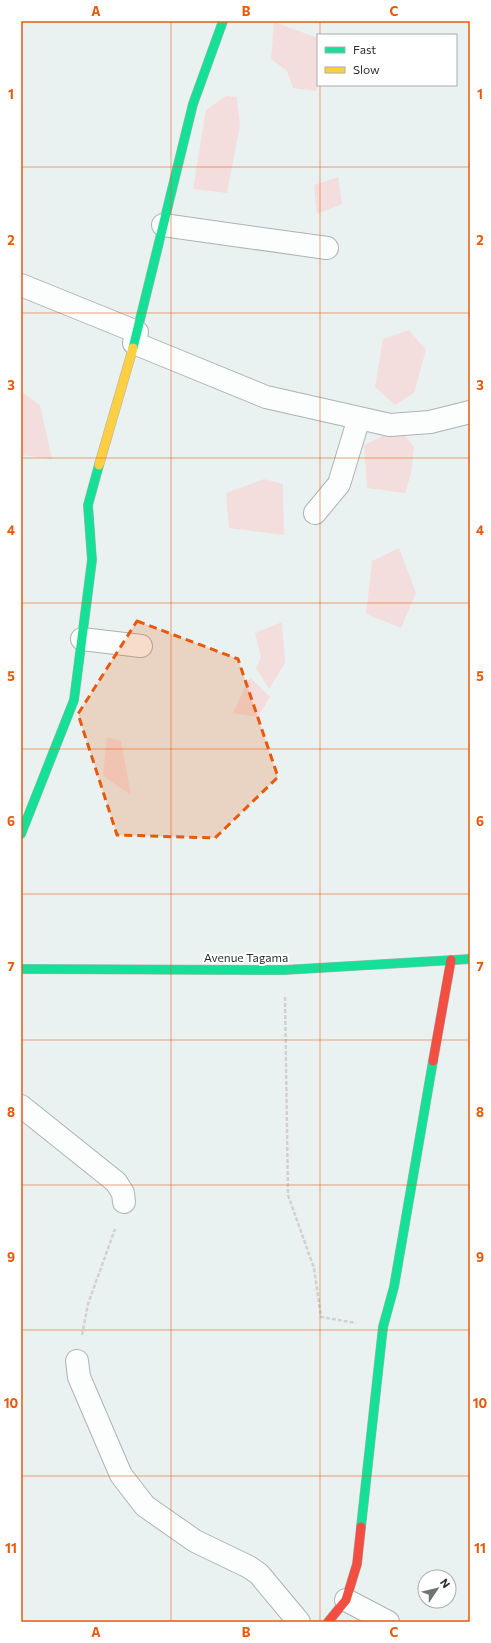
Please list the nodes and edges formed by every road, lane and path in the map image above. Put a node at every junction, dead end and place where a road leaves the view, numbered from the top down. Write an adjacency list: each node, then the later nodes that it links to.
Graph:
1 (223, 21): 2 (street)
2 (164, 225): 3 (street); 5 (street)
3 (327, 248)
4 (21, 285): 5 (street)
5 (136, 337): 7 (street); 9 (street)
6 (470, 412): 7 (street)
7 (359, 418): 8 (street)
8 (315, 513)
9 (82, 640): 10 (street); 11 (street)
10 (142, 646)
11 (21, 834)
12 (470, 959): 13 (street, Avenue Tagama)
13 (451, 960): 15 (street, Avenue Tagama); 18 (street)
14 (21, 969): 15 (street, Avenue Tagama)
15 (284, 970): 18 (path)
16 (21, 1106): 17 (street)
17 (124, 1202): 19 (path)
18 (383, 1327): 20 (street)
19 (77, 1361): 21 (street)
20 (346, 1600): 22 (street); 23 (street)
21 (299, 1622)
22 (328, 1622)
23 (388, 1622)

